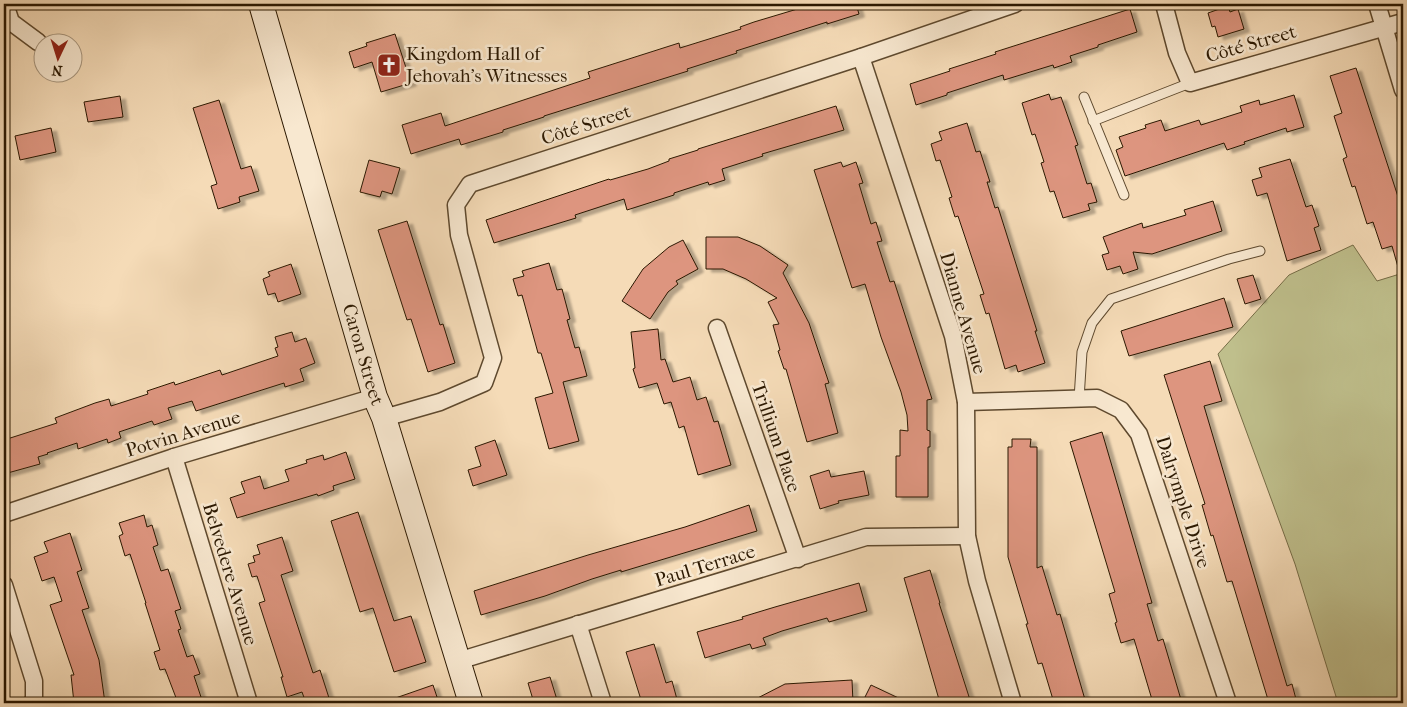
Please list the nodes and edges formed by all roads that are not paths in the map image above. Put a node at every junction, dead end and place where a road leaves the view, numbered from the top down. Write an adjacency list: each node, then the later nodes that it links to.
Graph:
1 (5, 4): 8 (street)
2 (260, 4): 19 (street, Caron Street)
3 (1015, 4): 9 (street, Côté Street)
4 (1164, 4): 10 (street, Côté Street)
5 (1377, 4): 7 (street)
6 (1403, 22): 7 (street, Côté Street)
7 (1384, 26): 10 (street, Côté Street); 11 (street)
8 (32, 38)
9 (861, 57): 18 (street, Dianne Avenue); 19 (street, Côté Street)
10 (1190, 83): 13 (lane)
11 (1403, 90)
12 (1084, 97): 13 (lane)
13 (1093, 121): 14 (lane)
14 (1124, 195)
15 (1260, 251): 17 (lane)
16 (717, 328): 23 (street, Trillium Place)
17 (1079, 399): 18 (street, Dalrymple Drive); 32 (street, Dalrymple Drive)
18 (966, 402): 22 (street, Dianne Avenue)
19 (379, 408): 20 (street, Potvin Avenue); 26 (street, Caron Street)
20 (174, 457): 21 (street, Potvin Avenue); 28 (street, Belvedere Avenue)
21 (4, 514)
22 (967, 536): 23 (street, Paul Terrace); 31 (street, Dianne Avenue)
23 (798, 559): 25 (street, Paul Terrace)
24 (4, 585): 27 (street)
25 (578, 624): 26 (street, Paul Terrace); 30 (street)
26 (458, 661): 29 (street, Caron Street)
27 (32, 703)
28 (249, 703)
29 (471, 703)
30 (603, 703)
31 (1013, 703)
32 (1228, 703)

